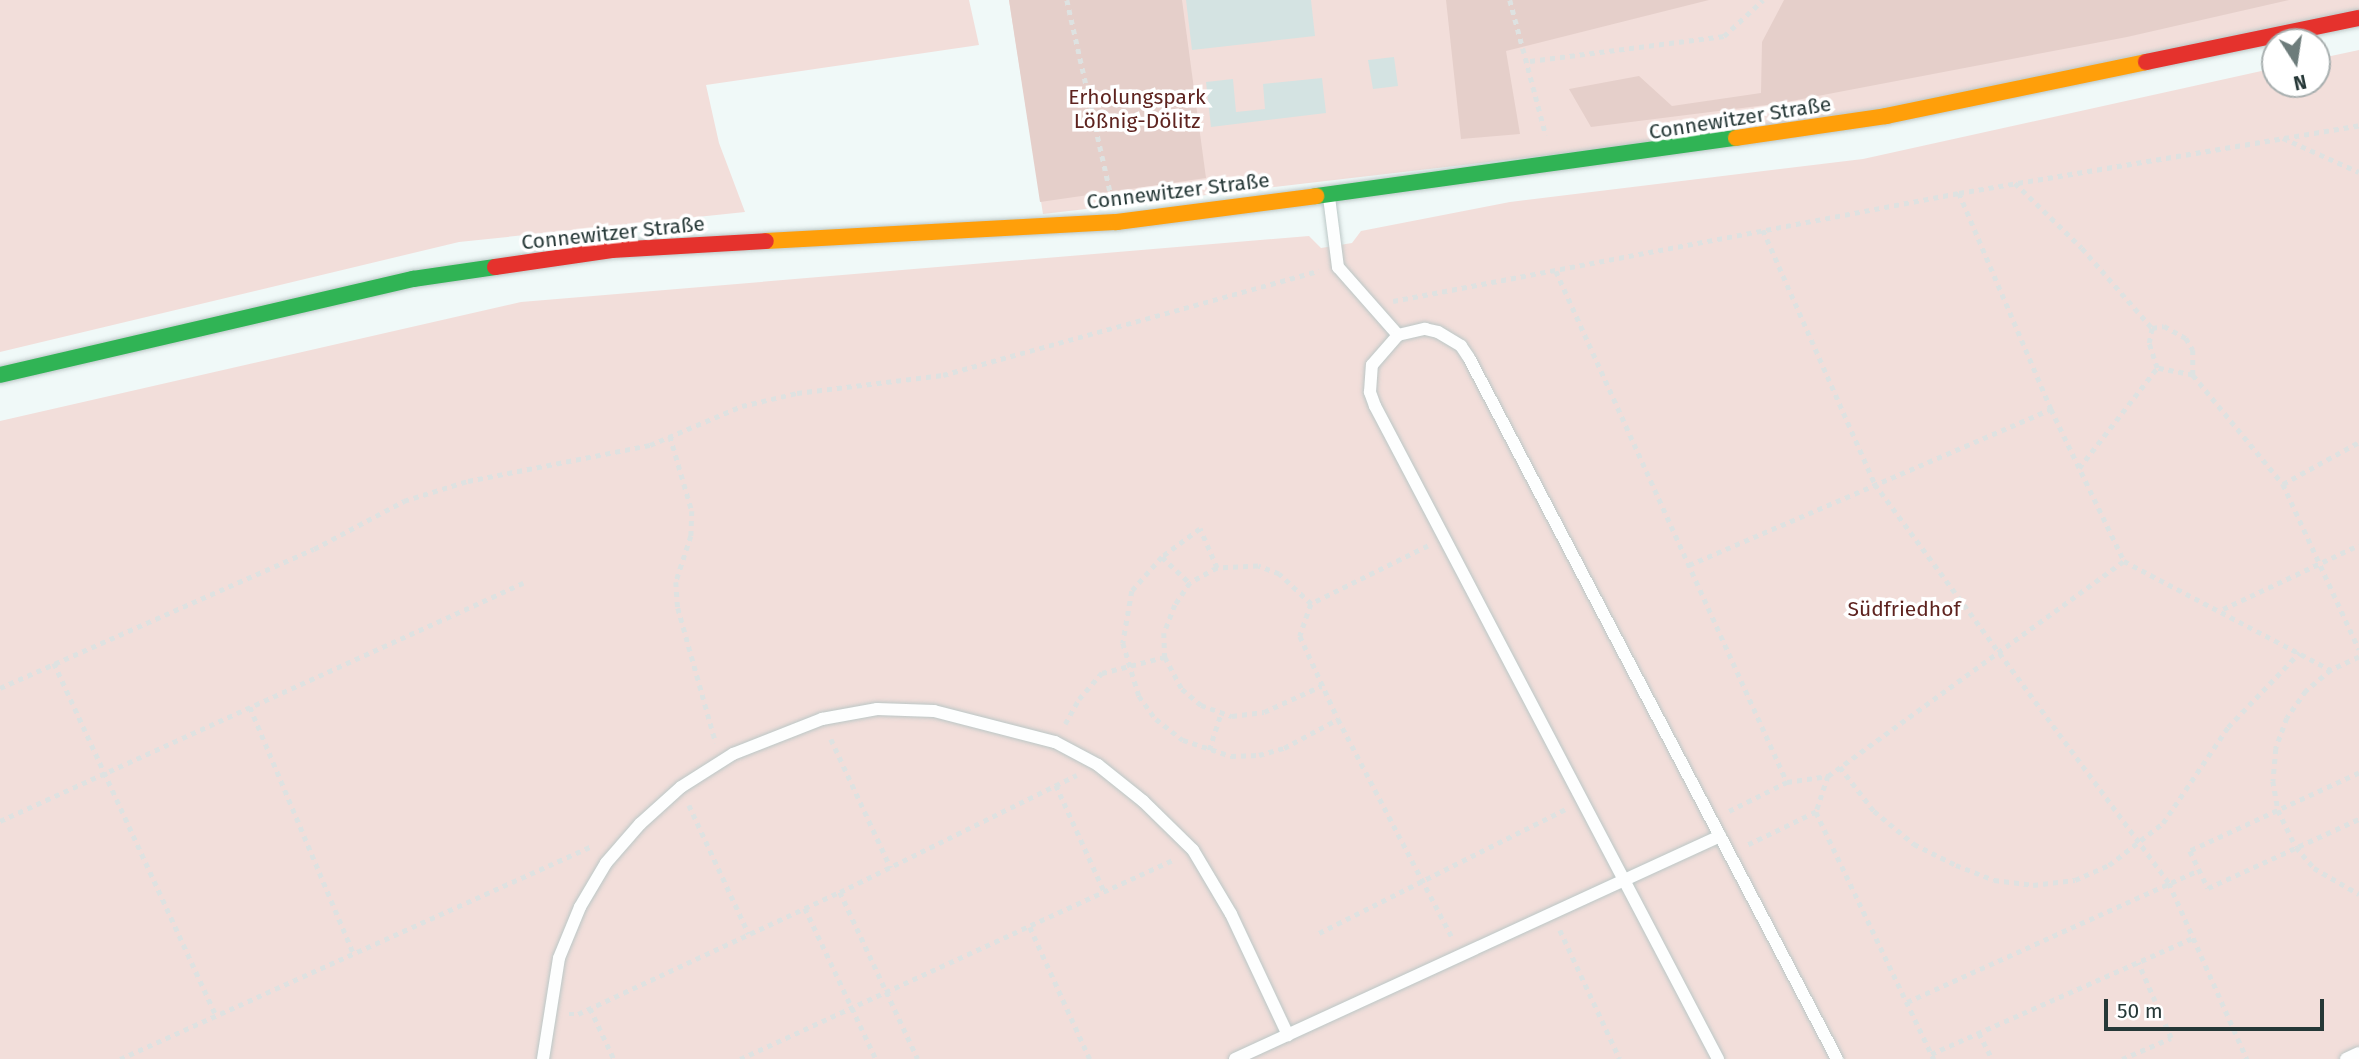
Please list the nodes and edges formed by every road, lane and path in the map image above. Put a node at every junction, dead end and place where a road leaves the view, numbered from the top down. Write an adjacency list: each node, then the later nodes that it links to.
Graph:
1 (1067, 0): 13 (path)
2 (1510, 0): 5 (path)
3 (1763, 0): 5 (path)
4 (2359, 18): 8 (street, Connewitzer Straße)
5 (1530, 61): 8 (path)
6 (2359, 125): 7 (path)
7 (2283, 138): 9 (path); 10 (path)
8 (1553, 166): 11 (street, Connewitzer Straße)
9 (2359, 172)
10 (2015, 183): 12 (path); 18 (path)
11 (1328, 193): 13 (street, Connewitzer Straße); 15 (lane)
12 (1959, 193): 14 (path); 23 (path)
13 (1117, 222): 21 (street, Connewitzer Straße)
14 (1763, 230): 16 (path); 27 (path)
15 (1338, 267): 17 (lane); 24 (path)
16 (1556, 271): 17 (path); 34 (path)
17 (1371, 305): 19 (lane)
18 (2152, 328): 20 (path); 22 (path)
19 (1398, 335): 29 (lane); 69 (lane)
20 (2157, 368): 22 (path); 26 (path)
21 (0, 375)
22 (2193, 375): 28 (path)
23 (2051, 409): 26 (path); 27 (path)
24 (670, 436): 45 (path); 56 (path)
25 (2359, 442): 28 (path)
26 (2079, 468): 32 (path)
27 (1875, 484): 34 (path); 41 (path)
28 (2283, 484): 33 (path)
29 (1445, 539): 38 (path); 65 (lane)
30 (2359, 545): 33 (path)
31 (1162, 557): 35 (path); 37 (path); 46 (path)
32 (2124, 561): 39 (path); 41 (path)
33 (2320, 563): 39 (path); 40 (path)
34 (1689, 565): 62 (path)
35 (1217, 568): 37 (path); 38 (path)
36 (523, 583): 50 (path)
37 (1191, 583): 43 (path)
38 (1311, 604): 48 (path)
39 (2222, 610): 42 (path)
40 (2359, 649)
41 (1999, 652): 58 (path); 73 (path)
42 (2299, 653): 47 (path); 73 (path)
43 (1166, 657): 46 (path); 51 (path)
44 (2359, 657): 47 (path)
45 (54, 663): 49 (path); 60 (path)
46 (1128, 666): 54 (path); 55 (path)
47 (2331, 670): 66 (path)
48 (1321, 686): 51 (path); 53 (path)
49 (0, 688)
50 (250, 707): 60 (path); 91 (path)
51 (1221, 713): 55 (path)
52 (822, 719): 54 (lane); 56 (lane); 77 (path)
53 (1338, 719): 55 (path); 79 (path)
54 (1055, 742): 57 (lane)
55 (1209, 750)
56 (719, 762): 64 (lane)
57 (1098, 765): 63 (path); 75 (lane)
58 (1840, 767): 61 (path); 73 (path)
59 (2359, 773): 66 (path)
60 (104, 774): 70 (path); 99 (path)
61 (1828, 776): 62 (path); 67 (path)
62 (1787, 782): 69 (path)
63 (1056, 786): 77 (path); 82 (path)
64 (681, 787): 89 (path); 98 (lane)
65 (1583, 801): 79 (path); 80 (lane)
66 (2278, 810): 74 (path); 78 (path)
67 (1816, 812): 76 (path); 95 (path)
68 (2359, 818): 74 (path)
69 (1712, 820): 71 (lane)
70 (0, 821)
71 (1720, 836): 76 (lane); 80 (lane)
72 (603, 841): 91 (path)
73 (2140, 844): 81 (path)
74 (2296, 848): 78 (path); 84 (path)
75 (1192, 850): 82 (path); 101 (lane)
76 (1730, 854): 114 (lane)
77 (891, 868): 83 (path)
78 (2199, 870): 81 (path)
79 (1424, 880): 88 (path); 92 (path)
80 (1624, 880): 86 (lane); 113 (lane)
81 (2169, 883): 90 (path); 95 (path)
82 (1104, 891): 87 (path)
83 (841, 892): 85 (path); 94 (path)
84 (2359, 894)
85 (805, 908): 89 (path); 96 (path)
86 (1552, 913): 92 (lane); 112 (path)
87 (1030, 926): 94 (path); 110 (path)
88 (1320, 933)
89 (749, 934): 97 (path)
90 (2195, 937): 93 (path); 117 (path)
91 (354, 954): 99 (path)
92 (1461, 955): 101 (lane)
93 (2137, 962): 100 (path); 116 (path)
94 (887, 991): 96 (path); 109 (path)
95 (1907, 1002): 103 (path)
96 (853, 1007): 107 (path); 108 (path)
97 (590, 1009): 98 (path); 106 (path)
98 (548, 1014): 105 (lane)
99 (216, 1016): 104 (path)
100 (1979, 1033): 103 (path); 115 (path)
101 (1288, 1035): 111 (lane)
102 (2359, 1053): 118 (lane)
103 (1932, 1056)
104 (120, 1059)
105 (543, 1059)
106 (614, 1059)
107 (740, 1059)
108 (876, 1059)
109 (918, 1059)
110 (1090, 1059)
111 (1235, 1059)
112 (1620, 1059)
113 (1718, 1059)
114 (1837, 1059)
115 (1992, 1059)
116 (2122, 1059)
117 (2247, 1059)
118 (2346, 1059)

